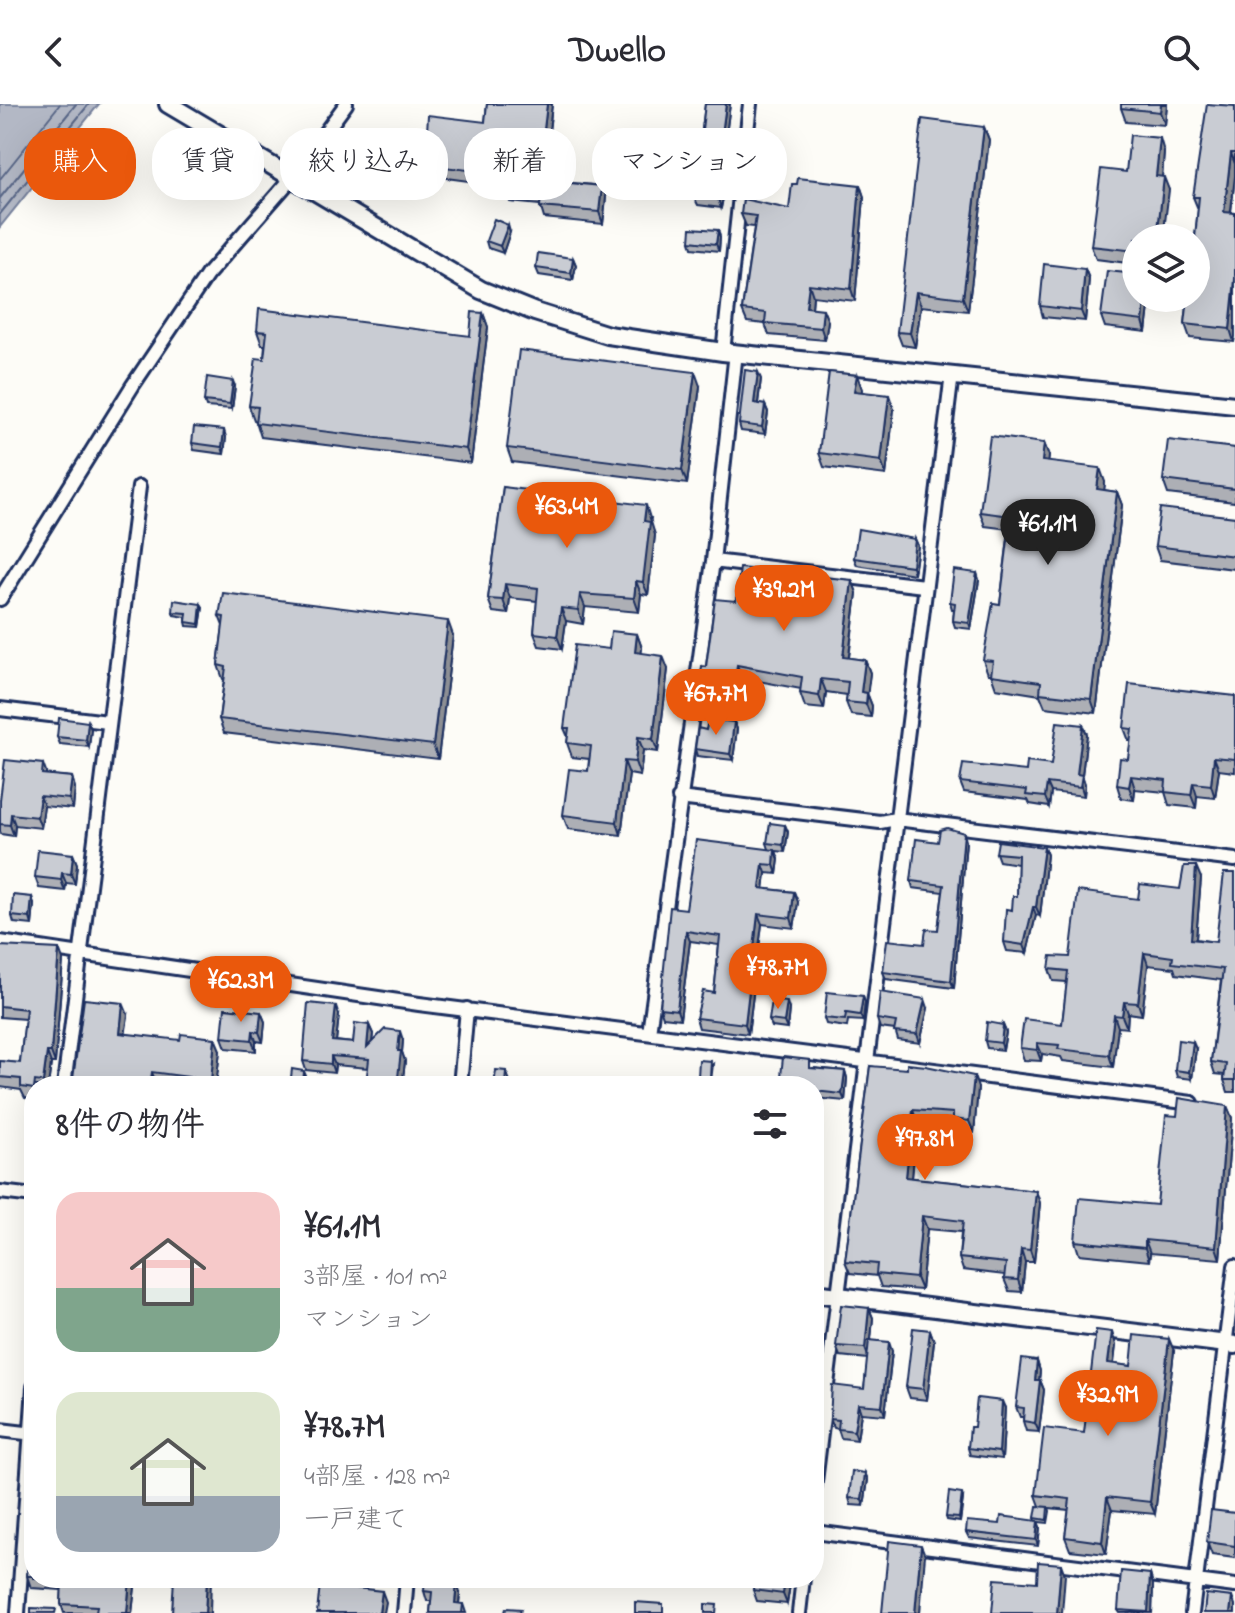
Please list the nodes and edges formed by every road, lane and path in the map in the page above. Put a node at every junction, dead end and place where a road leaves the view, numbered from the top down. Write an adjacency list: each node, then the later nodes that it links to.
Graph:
1 (168, 104): 5 (street)
2 (346, 104): 4 (street)
3 (750, 104): 8 (street)
4 (325, 128)
5 (280, 173)
6 (280, 180): 14 (street)
7 (327, 200): 8 (street)
8 (729, 352): 9 (street); 12 (street)
9 (952, 374): 10 (street); 13 (street)
10 (1235, 405)
11 (139, 487): 16 (street)
12 (713, 561): 13 (street); 17 (street)
13 (924, 586): 18 (street)
14 (0, 599)
15 (0, 709): 16 (street)
16 (108, 722): 21 (street)
17 (679, 798): 18 (street); 23 (street)
18 (896, 819): 19 (street); 24 (street)
19 (1235, 860)
20 (0, 942): 21 (street)
21 (78, 954): 22 (street); 25 (street)
22 (467, 1009): 23 (street); 26 (street)
23 (649, 1033): 24 (street)
24 (865, 1060): 27 (street); 32 (street)
25 (65, 1076)
26 (461, 1076)
27 (1204, 1104)
28 (0, 1192): 29 (street)
29 (24, 1195)
30 (1235, 1266): 33 (street)
31 (824, 1294): 32 (street)
32 (839, 1296): 33 (street); 34 (street)
33 (1230, 1344): 39 (street)
34 (824, 1412)
35 (0, 1430): 36 (street)
36 (24, 1433)
37 (824, 1533): 39 (street)
38 (24, 1536): 43 (street)
39 (1196, 1581): 40 (street); 46 (street)
40 (1235, 1586)
41 (406, 1588): 44 (street)
42 (802, 1588): 45 (street)
43 (18, 1613)
44 (404, 1613)
45 (799, 1613)
46 (1192, 1613)

